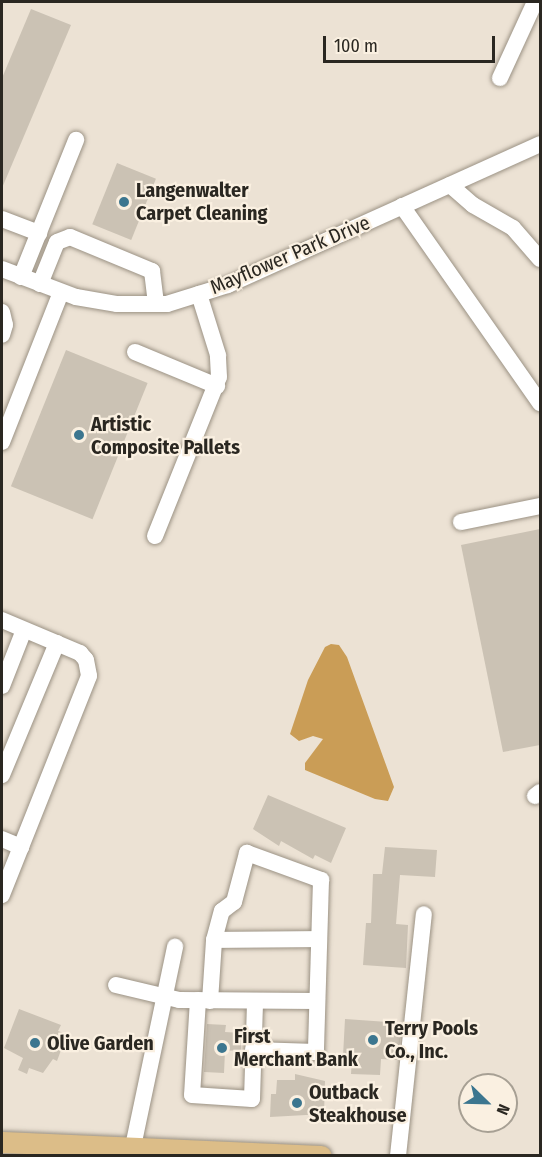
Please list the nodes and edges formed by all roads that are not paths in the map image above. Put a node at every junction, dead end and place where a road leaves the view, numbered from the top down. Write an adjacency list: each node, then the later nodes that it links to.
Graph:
1 (535, 2): 2 (street)
2 (500, 78)
3 (76, 140): 8 (street)
4 (540, 144): 5 (street, Mayflower Park Drive)
5 (450, 185): 6 (street, Mayflower Park Drive); 9 (street)
6 (402, 206): 13 (street, Mayflower Park Drive); 19 (street)
7 (2, 219): 8 (street)
8 (39, 233): 11 (street)
9 (540, 259)
10 (2, 269): 11 (street, Mayflower Park Drive)
11 (30, 280): 12 (street, Mayflower Park Drive); 14 (street)
12 (61, 292): 14 (street, Mayflower Park Drive); 20 (street)
13 (199, 294): 14 (street, Mayflower Park Drive); 18 (street)
14 (156, 304)
15 (2, 312): 16 (street)
16 (2, 335)
17 (135, 352): 18 (street)
18 (217, 386): 23 (street)
19 (540, 403)
20 (2, 442)
21 (540, 506): 22 (street)
22 (461, 522)
23 (155, 536)
24 (2, 620): 25 (street)
25 (24, 630): 26 (street); 27 (street)
26 (57, 643): 28 (street); 30 (street)
27 (2, 686)
28 (2, 775)
29 (2, 839): 30 (street)
30 (21, 847): 31 (street)
31 (2, 895)
32 (424, 914): 45 (street)
33 (319, 939): 34 (street); 34 (street); 40 (street)
34 (214, 940): 38 (street)
35 (175, 947): 37 (street)
36 (116, 985): 37 (street)
37 (164, 997): 38 (street); 43 (street)
38 (204, 1001): 39 (street); 41 (street)
39 (255, 1001): 40 (street); 41 (street)
40 (317, 1001): 41 (street)
41 (253, 1050)
42 (2, 1142): 43 (main road)
43 (132, 1152): 44 (main road)
44 (321, 1155)
45 (398, 1155)

